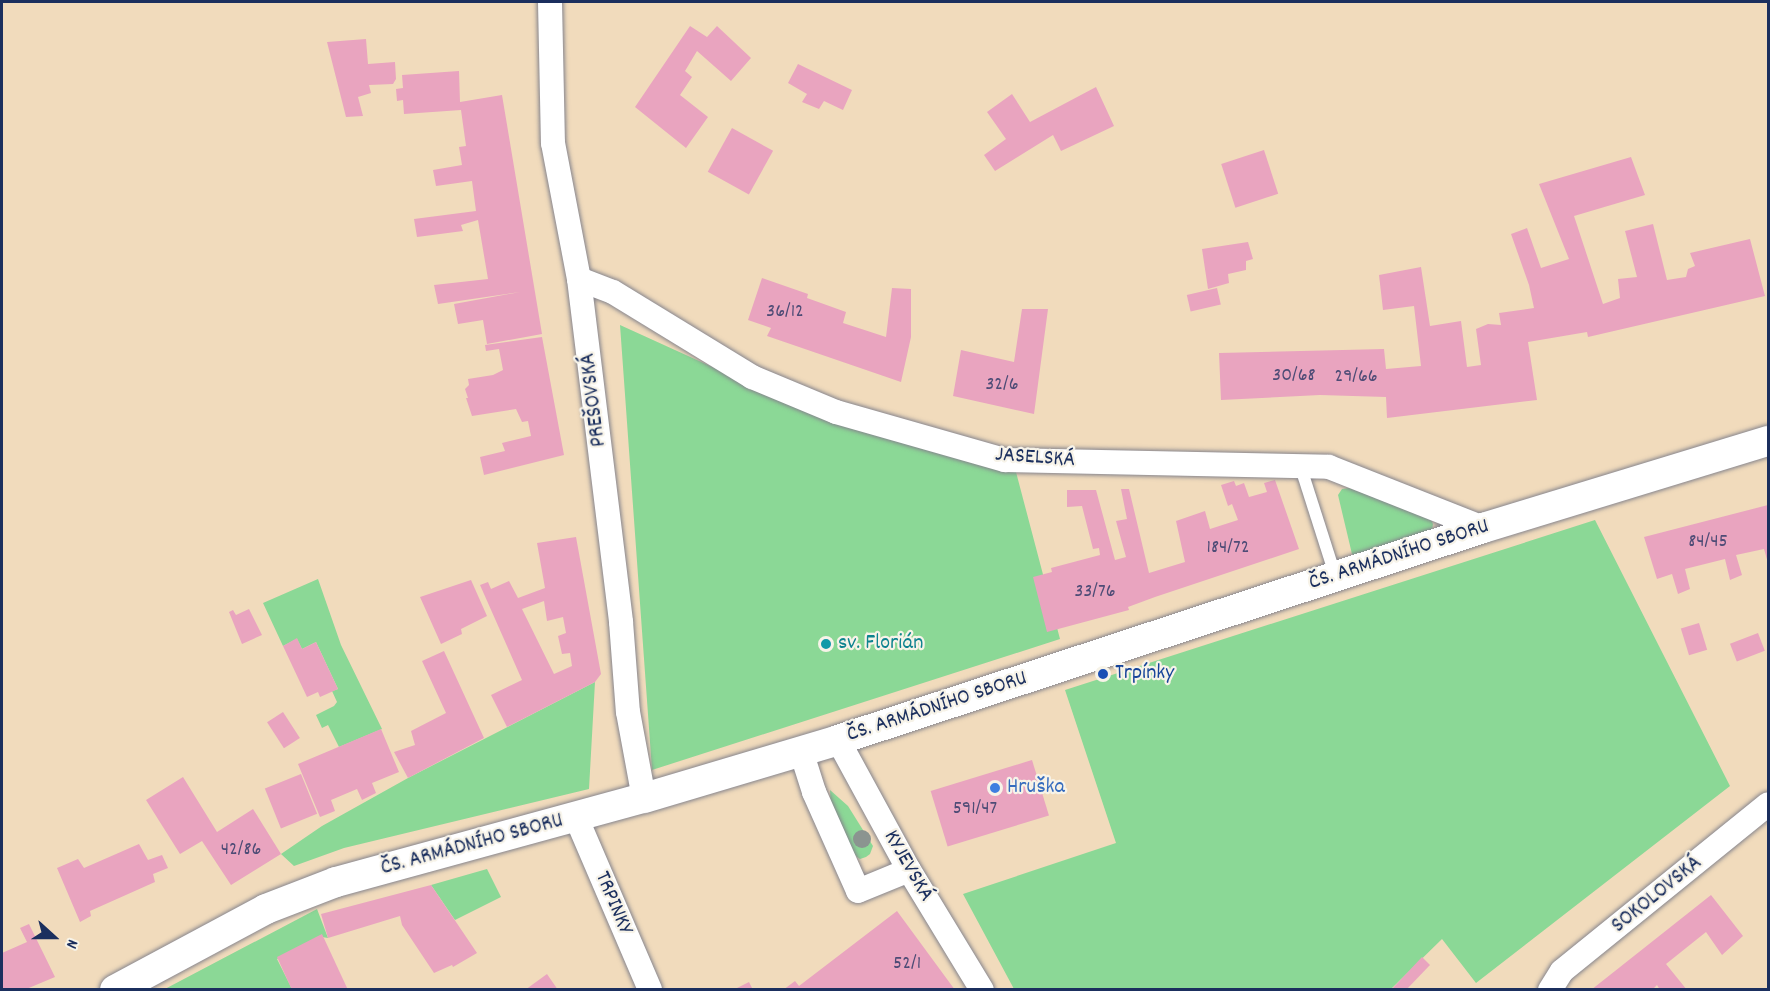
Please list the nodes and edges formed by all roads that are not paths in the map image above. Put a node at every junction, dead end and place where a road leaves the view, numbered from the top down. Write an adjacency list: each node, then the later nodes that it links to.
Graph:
1 (550, 2): 2 (street, PREŠOVSKÁ)
2 (579, 279): 4 (street, JASELSKÁ); 9 (street, PREŠOVSKÁ)
3 (1768, 441): 5 (street, ČS. ARMÁDNÍHO SBORU)
4 (1300, 465): 5 (street, JASELSKÁ); 6 (lane)
5 (1483, 528): 6 (street, ČS. ARMÁDNÍHO SBORU)
6 (1335, 575): 7 (street, ČS. ARMÁDNÍHO SBORU)
7 (838, 740): 8 (street, ČS. ARMÁDNÍHO SBORU); 12 (street, KYJEVSKÁ)
8 (801, 751): 9 (street, ČS. ARMÁDNÍHO SBORU); 12 (street)
9 (644, 798): 11 (street, ČS. ARMÁDNÍHO SBORU)
10 (1768, 804): 16 (street, SOKOLOVSKÁ)
11 (576, 817): 13 (street, ČS. ARMÁDNÍHO SBORU); 14 (street, TRPINKY)
12 (909, 870): 15 (street, KYJEVSKÁ)
13 (115, 990)
14 (650, 990)
15 (982, 990)
16 (1550, 990)

